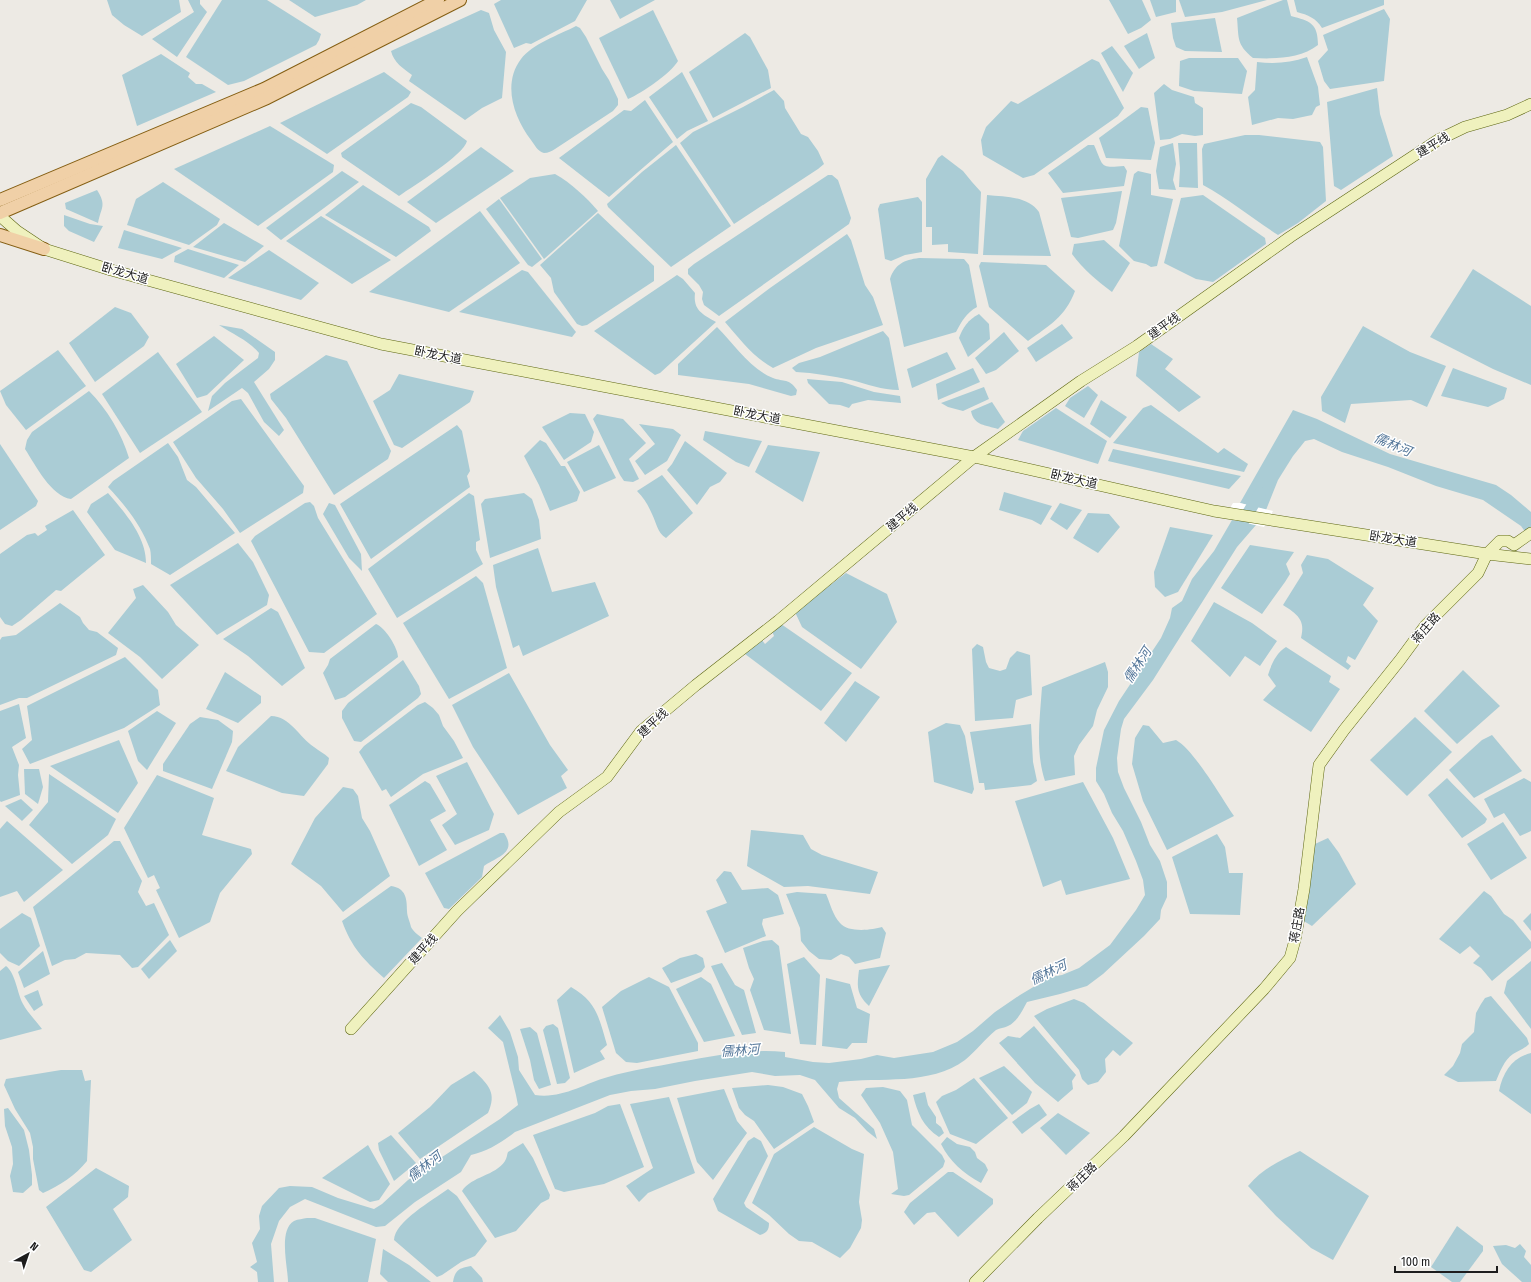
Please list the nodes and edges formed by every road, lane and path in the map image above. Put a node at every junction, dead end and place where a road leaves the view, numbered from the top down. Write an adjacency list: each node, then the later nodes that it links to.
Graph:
1 (438, 0): 4 (main road)
2 (460, 0): 5 (main road)
3 (1531, 104): 8 (street, 建平线)
4 (0, 200)
5 (0, 214): 7 (street, 卧龙大道)
6 (0, 235): 7 (main road)
7 (44, 249): 8 (street, 卧龙大道)
8 (974, 457): 10 (street, 卧龙大道); 12 (street, 建平线)
9 (1527, 536): 10 (street, 蒋庄路)
10 (1487, 554): 11 (street, 卧龙大道); 13 (street, 蒋庄路)
11 (1531, 559)
12 (351, 1029)
13 (975, 1282)

